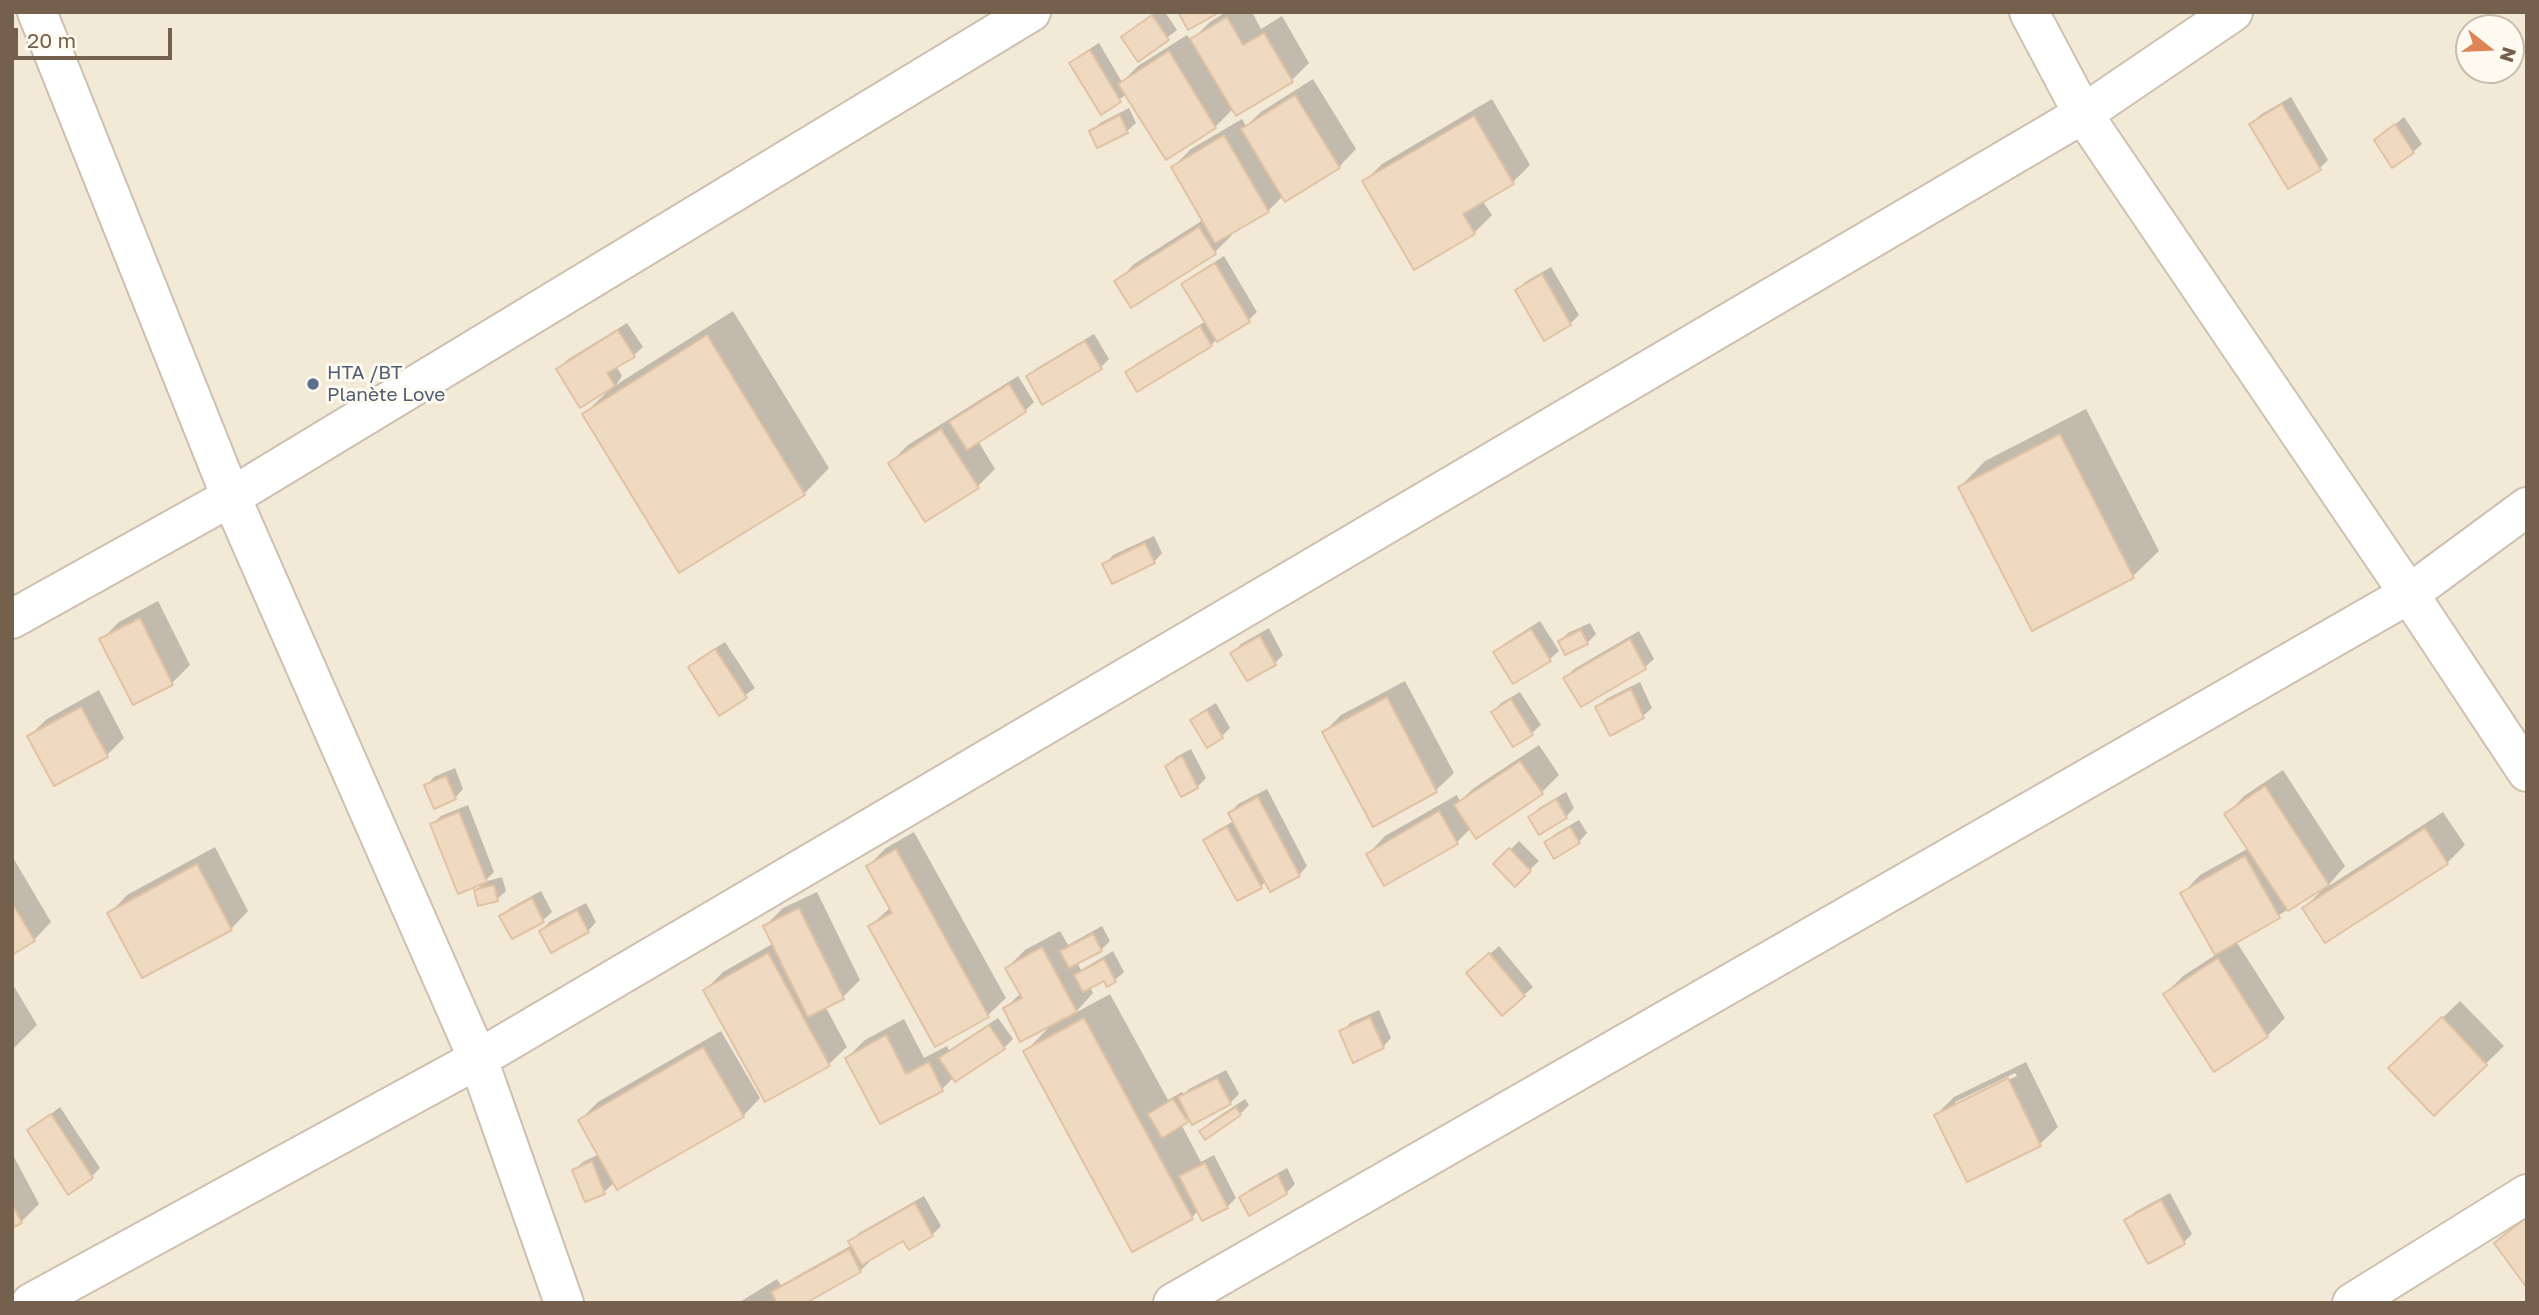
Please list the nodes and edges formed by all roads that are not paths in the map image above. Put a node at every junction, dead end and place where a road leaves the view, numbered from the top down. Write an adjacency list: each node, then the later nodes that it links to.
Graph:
1 (37, 12): 6 (street)
2 (1031, 12): 6 (street)
3 (2028, 12): 5 (street)
4 (2233, 12): 5 (street)
5 (2082, 114): 8 (street); 11 (street)
6 (232, 497): 9 (street); 11 (street)
7 (2527, 507): 8 (street)
8 (2409, 594): 10 (street); 15 (street)
9 (12, 619)
10 (2527, 772)
11 (478, 1059): 13 (street); 14 (street)
12 (2527, 1194): 16 (street)
13 (32, 1303)
14 (564, 1303)
15 (1173, 1303)
16 (2352, 1303)

